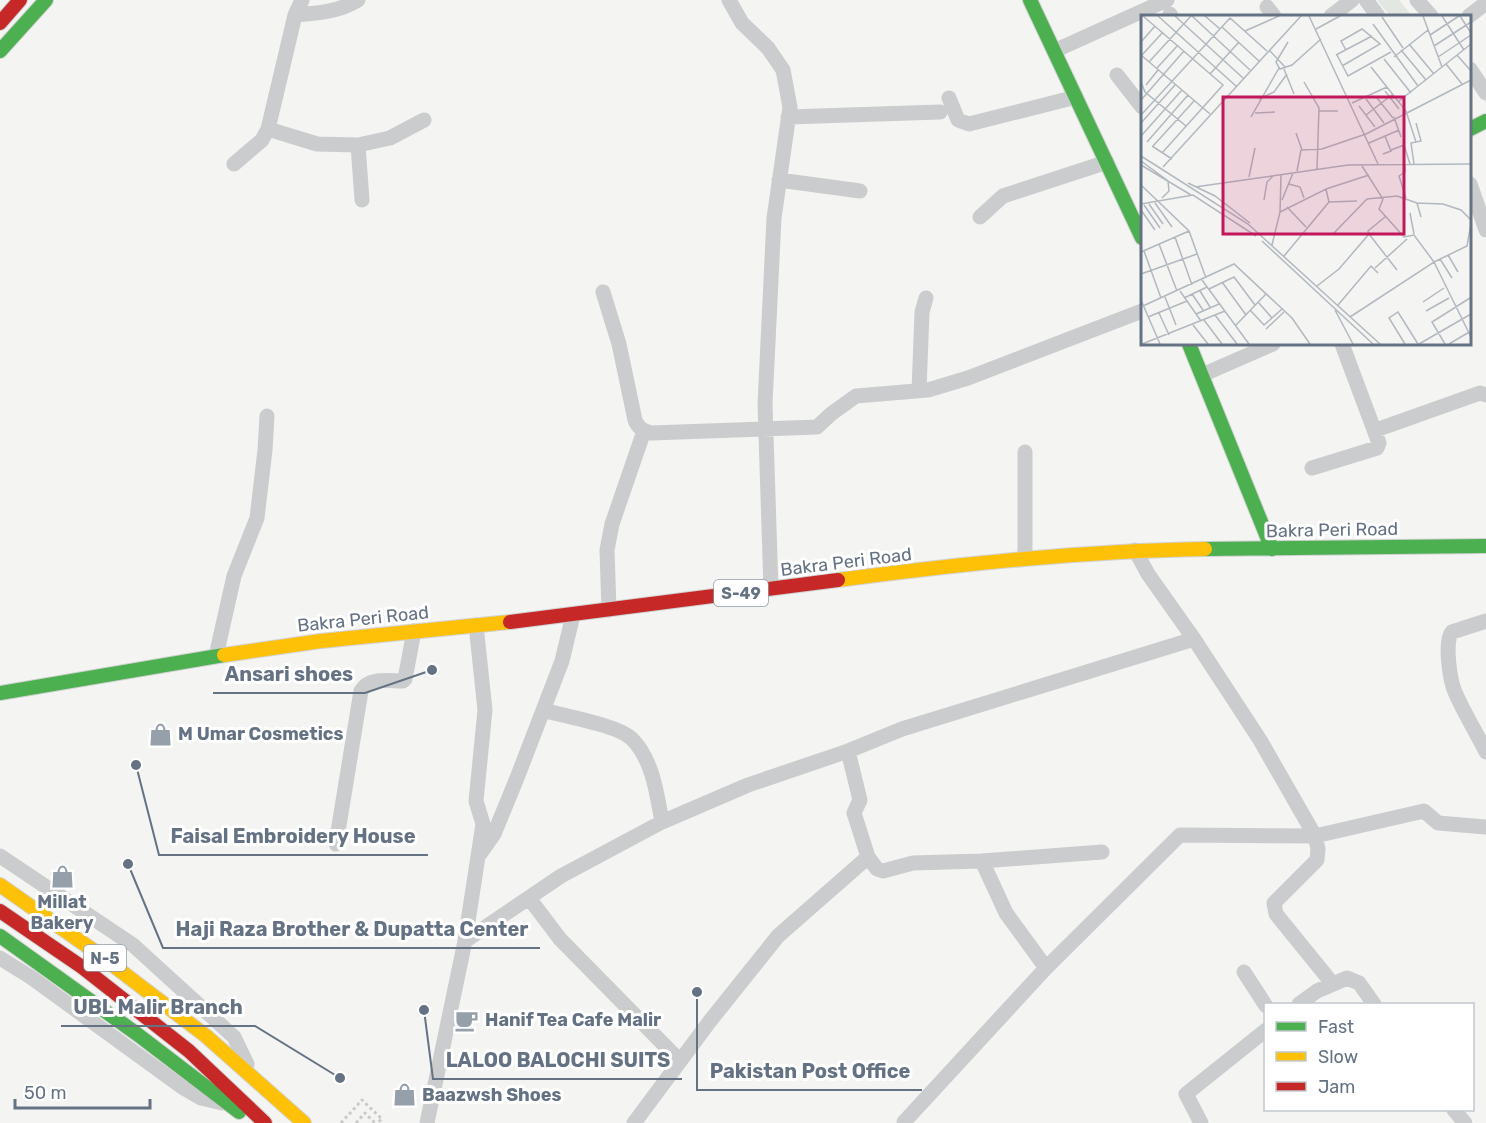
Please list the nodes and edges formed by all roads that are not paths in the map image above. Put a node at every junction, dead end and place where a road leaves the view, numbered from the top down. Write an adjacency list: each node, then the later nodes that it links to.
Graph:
1 (20, 0): 17 (main road)
2 (46, 0): 18 (main road)
3 (302, 0): 11 (street)
4 (358, 0): 11 (street)
5 (729, 0): 27 (street)
6 (1030, 0): 19 (main road)
7 (1352, 0): 12 (street)
8 (1366, 0): 13 (street)
9 (1417, 0): 14 (street)
10 (1486, 3): 15 (street)
11 (295, 15): 31 (street)
12 (1333, 15)
13 (1377, 15)
14 (1430, 15)
15 (1470, 15)
16 (1141, 20): 19 (street)
17 (0, 23)
18 (0, 51)
19 (1054, 51): 23 (main road)
20 (1471, 70): 22 (street)
21 (1117, 75): 25 (street)
22 (1486, 93)
23 (1076, 97): 24 (street); 33 (main road)
24 (949, 98)
25 (1141, 105)
26 (940, 112): 27 (street)
27 (788, 117): 35 (street)
28 (424, 120): 32 (street)
29 (1486, 121): 30 (main road)
30 (1471, 128)
31 (268, 129): 32 (street); 34 (street)
32 (358, 145): 38 (street)
33 (1107, 162): 39 (street); 41 (main road)
34 (234, 164)
35 (779, 180): 37 (street); 52 (street)
36 (1471, 187): 40 (street)
37 (860, 191)
38 (362, 200)
39 (980, 217)
40 (1486, 230)
41 (1141, 234)
42 (603, 292): 54 (street)
43 (926, 298): 49 (street)
44 (1141, 312): 49 (street)
45 (1189, 345): 48 (main road)
46 (1271, 345): 48 (street)
47 (1342, 345): 53 (street)
48 (1202, 375): 58 (main road)
49 (919, 391): 52 (street)
50 (1486, 395): 53 (street)
51 (267, 416): 68 (street)
52 (766, 429): 54 (street); 61 (street)
53 (1376, 430): 56 (street)
54 (644, 431): 62 (street)
55 (1025, 452): 60 (street)
56 (1312, 468)
57 (1486, 546): 58 (main road, Bakra Peri Road / S-49)
58 (1272, 549): 59 (main road, Bakra Peri Road / S-49)
59 (1135, 550): 60 (main road, Bakra Peri Road / S-49); 67 (street)
60 (1024, 559): 61 (main road, Bakra Peri Road / S-49)
61 (771, 589): 62 (main road, Bakra Peri Road / S-49)
62 (609, 610): 63 (main road, Bakra Peri Road / S-49)
63 (573, 615): 65 (main road, Bakra Peri Road / S-49); 70 (street)
64 (1486, 621): 72 (street)
65 (476, 625): 66 (main road, Bakra Peri Road / S-49); 79 (street)
66 (414, 632): 68 (main road, Bakra Peri Road / S-49); 76 (street)
67 (1194, 639): 71 (street); 75 (street)
68 (216, 656): 69 (main road, Bakra Peri Road / S-49)
69 (0, 693)
70 (543, 710): 73 (street); 79 (street)
71 (848, 751): 73 (street); 80 (street)
72 (1486, 752)
73 (662, 822): 83 (street)
74 (1486, 827): 75 (street)
75 (1315, 836): 88 (street); 90 (street)
76 (336, 844)
77 (1102, 852): 81 (street)
78 (0, 856): 96 (street)
79 (478, 856): 86 (street)
80 (868, 857): 81 (street); 95 (street)
81 (982, 861): 88 (street)
82 (0, 885): 96 (main road, N-5)
83 (529, 898): 86 (street); 95 (street)
84 (0, 911): 101 (main road, N-5)
85 (0, 936): 97 (main road)
86 (465, 941): 103 (street)
87 (0, 957): 97 (street)
88 (1046, 968): 99 (street)
89 (1244, 972): 91 (street)
90 (1332, 983): 92 (street); 93 (street)
91 (1264, 1003)
92 (1302, 1003)
93 (1373, 1003)
94 (1264, 1032): 105 (street)
95 (680, 1061): 104 (street)
96 (254, 1077): 102 (main road, N-5)
97 (228, 1104): 100 (main road)
98 (1455, 1111): 106 (street)
99 (904, 1122)
100 (257, 1123)
101 (265, 1123)
102 (304, 1123)
103 (427, 1123)
104 (634, 1123)
105 (1200, 1123)
106 (1464, 1123)

